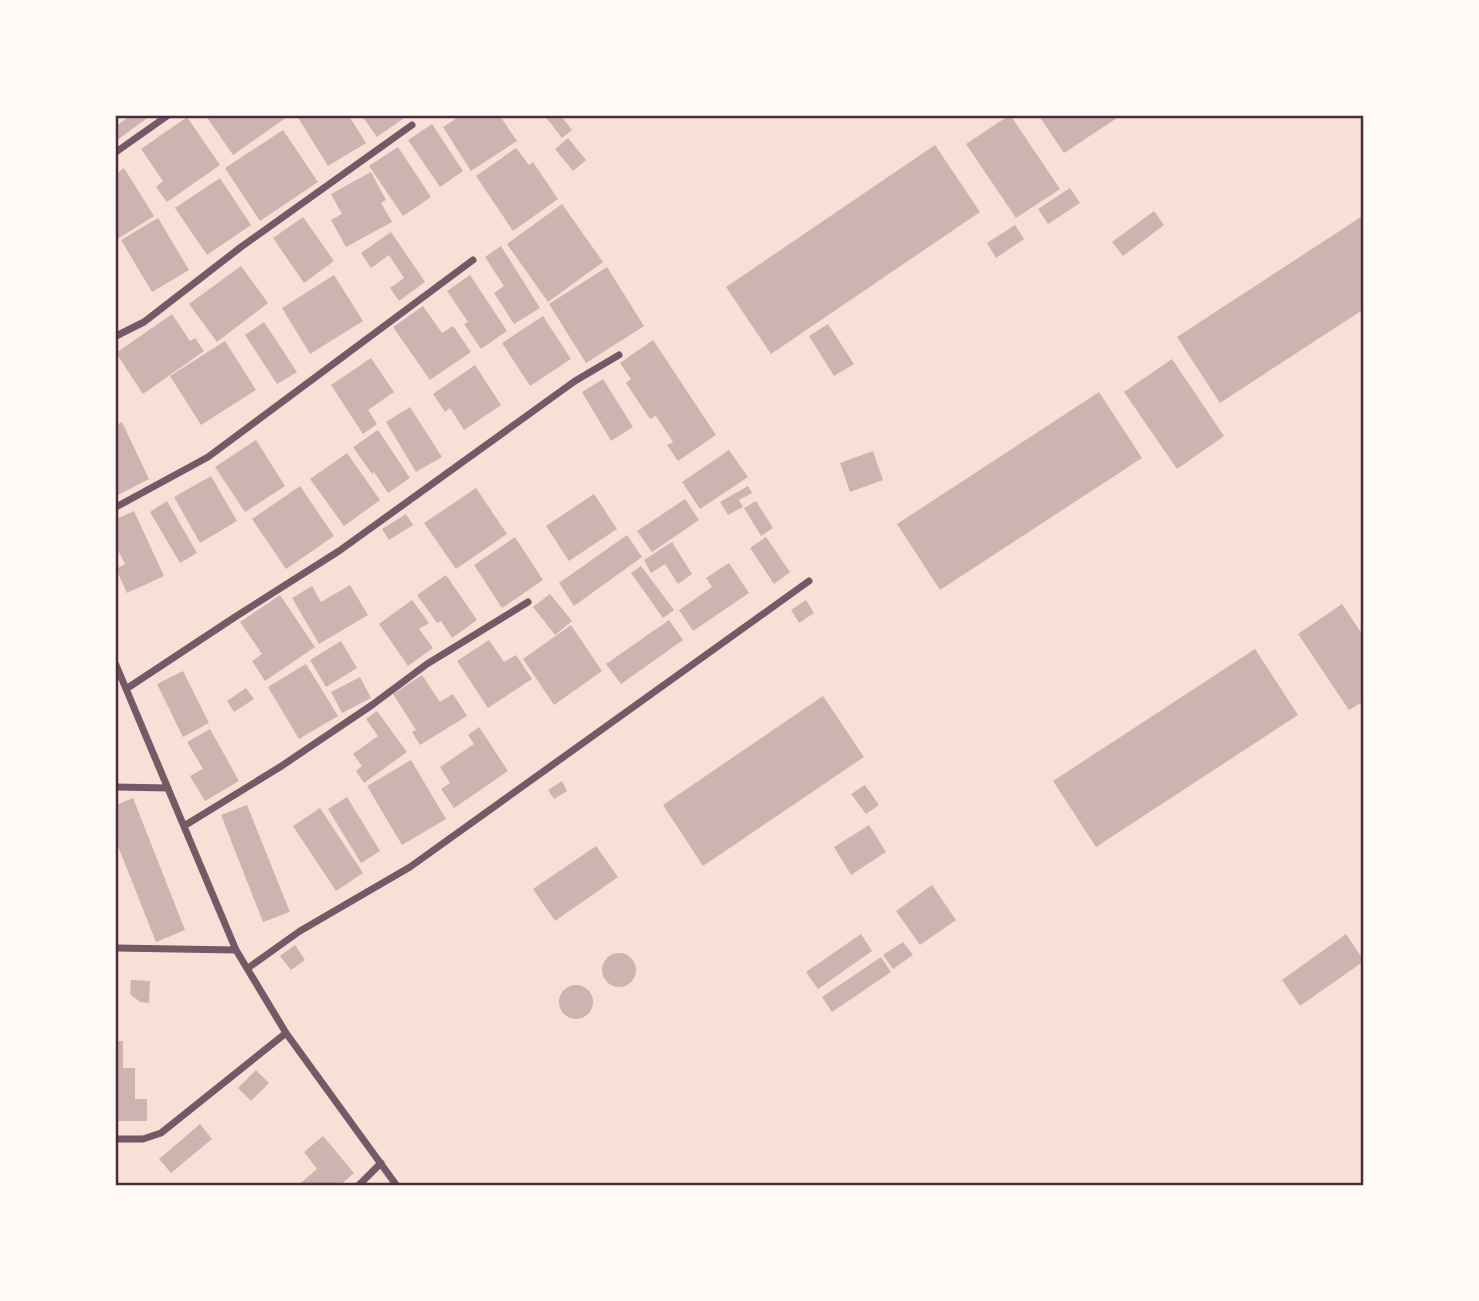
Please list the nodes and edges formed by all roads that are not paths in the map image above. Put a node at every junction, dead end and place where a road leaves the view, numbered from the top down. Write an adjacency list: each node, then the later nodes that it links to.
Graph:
1 (167, 116): 3 (street)
2 (412, 125): 5 (street)
3 (116, 152)
4 (473, 260): 7 (street)
5 (116, 336)
6 (619, 355): 11 (street)
7 (116, 508)
8 (810, 581): 17 (street)
9 (528, 602): 14 (street)
10 (116, 665): 11 (street)
11 (126, 689): 13 (street)
12 (116, 787): 13 (street)
13 (168, 788): 14 (street)
14 (184, 826): 16 (street)
15 (116, 948): 16 (street)
16 (236, 950): 17 (street)
17 (248, 968): 18 (street)
18 (286, 1032): 19 (street); 20 (street)
19 (116, 1139)
20 (381, 1163): 21 (street); 22 (street)
21 (358, 1185)
22 (397, 1185)

